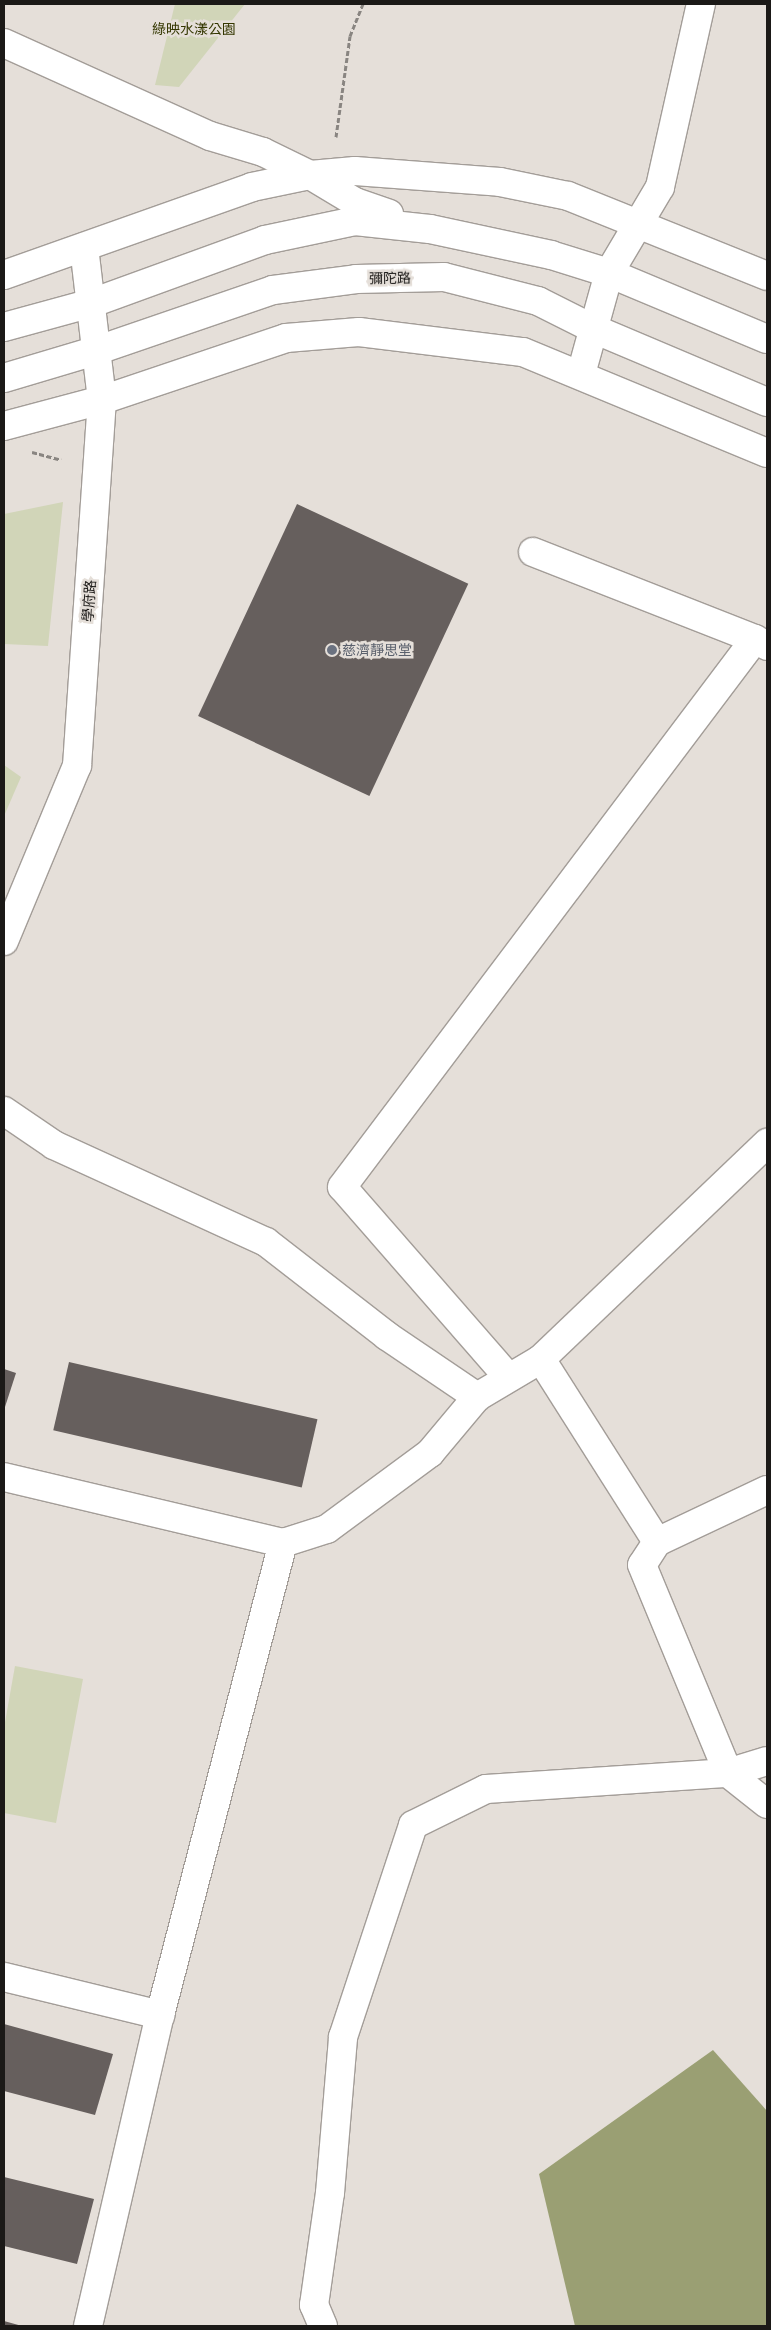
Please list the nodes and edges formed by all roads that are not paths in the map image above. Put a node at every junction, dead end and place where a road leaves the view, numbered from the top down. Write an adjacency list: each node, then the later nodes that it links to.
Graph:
1 (701, 4): 4 (street)
2 (4, 43): 3 (street)
3 (310, 175): 4 (street); 5 (street); 6 (street)
4 (639, 223): 7 (street); 9 (street)
5 (430, 229): 7 (street); 10 (street)
6 (84, 247): 8 (street); 10 (street, 學府路)
7 (610, 273): 12 (street); 13 (street)
8 (4, 275)
9 (767, 276)
10 (92, 303): 11 (street); 14 (street, 學府路)
11 (4, 327)
12 (594, 330): 14 (street, 彌陀路); 15 (street); 18 (street, 彌陀路)
13 (767, 340)
14 (98, 350): 16 (street, 彌陀路); 17 (street, 學府路)
15 (580, 374): 17 (street); 20 (street)
16 (4, 378)
17 (102, 400): 19 (street); 23 (street, 學府路)
18 (767, 402)
19 (4, 426)
20 (767, 453)
21 (533, 552): 22 (street)
22 (761, 642): 27 (street)
23 (4, 941)
24 (4, 1111): 28 (street)
25 (767, 1144): 26 (street)
26 (541, 1359): 27 (street); 31 (street)
27 (508, 1377): 28 (street)
28 (477, 1397): 32 (street)
29 (4, 1477): 32 (street)
30 (767, 1490): 31 (street)
31 (657, 1542): 34 (street)
32 (283, 1543): 37 (street)
33 (767, 1761): 34 (street)
34 (728, 1773): 35 (street); 39 (street)
35 (767, 1804)
36 (4, 1977): 37 (street)
37 (160, 2015): 38 (street)
38 (88, 2326)
39 (323, 2326)

